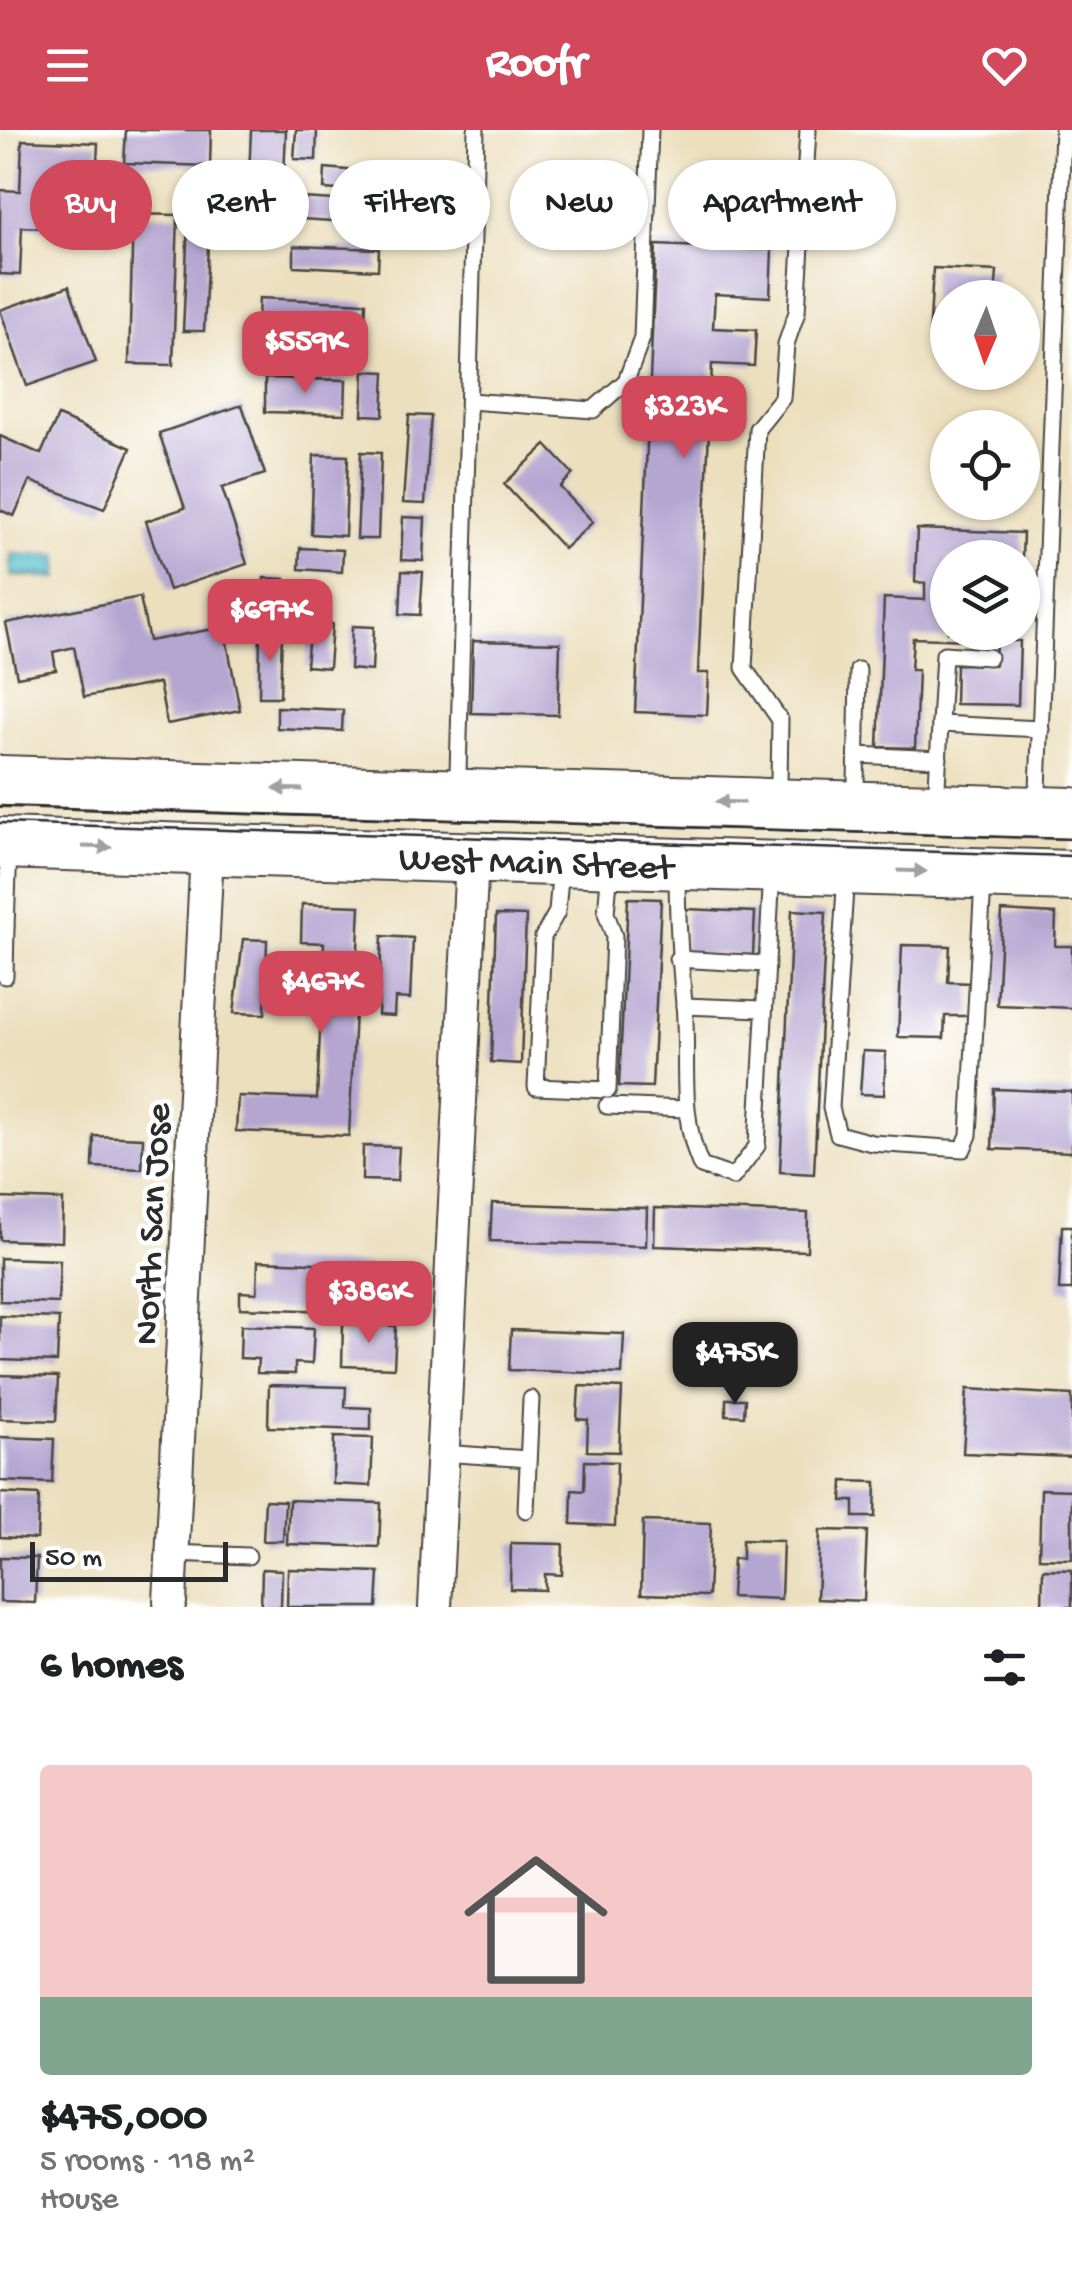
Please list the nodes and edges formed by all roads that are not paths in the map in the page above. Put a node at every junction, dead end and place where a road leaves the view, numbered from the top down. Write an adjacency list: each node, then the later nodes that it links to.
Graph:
1 (476, 130): 5 (lane)
2 (650, 130): 5 (lane)
3 (808, 130): 14 (lane)
4 (1063, 130): 9 (lane)
5 (469, 401): 12 (lane)
6 (988, 657): 8 (lane)
7 (858, 670): 10 (lane)
8 (940, 724): 9 (lane); 11 (lane)
9 (1041, 729): 17 (lane)
10 (857, 756): 11 (lane); 15 (lane)
11 (939, 759): 16 (lane)
12 (458, 772)
13 (0, 781): 17 (main road, West Main Street, one-way to 13)
14 (779, 783)
15 (856, 786)
16 (938, 788)
17 (1055, 802)
18 (4, 844): 19 (main road, West Main Street, one-way to 19); 28 (lane)
19 (207, 850): 20 (main road, West Main Street); 40 (street, North San Jose)
20 (472, 858): 21 (main road, West Main Street); 37 (street)
21 (561, 861): 22 (main road, West Main Street); 22 (lane)
22 (610, 862): 23 (main road, West Main Street)
23 (677, 864): 24 (main road, West Main Street); 29 (lane)
24 (772, 867): 25 (main road, West Main Street); 30 (lane)
25 (846, 870): 26 (main road, West Main Street, one-way to 26); 26 (lane)
26 (983, 873): 27 (main road, West Main Street)
27 (1072, 876)
28 (3, 927): 31 (lane)
29 (677, 960): 30 (lane); 32 (lane)
30 (764, 964): 33 (lane)
31 (5, 976)
32 (684, 1006): 33 (lane); 35 (lane)
33 (762, 1009): 35 (lane)
34 (608, 1106): 35 (lane)
35 (686, 1109)
36 (531, 1399): 38 (lane)
37 (442, 1452): 38 (lane); 43 (street)
38 (528, 1458): 39 (lane)
39 (526, 1510)
40 (172, 1552): 41 (lane); 42 (street, North San Jose)
41 (248, 1556)
42 (170, 1602)
43 (435, 1607)

